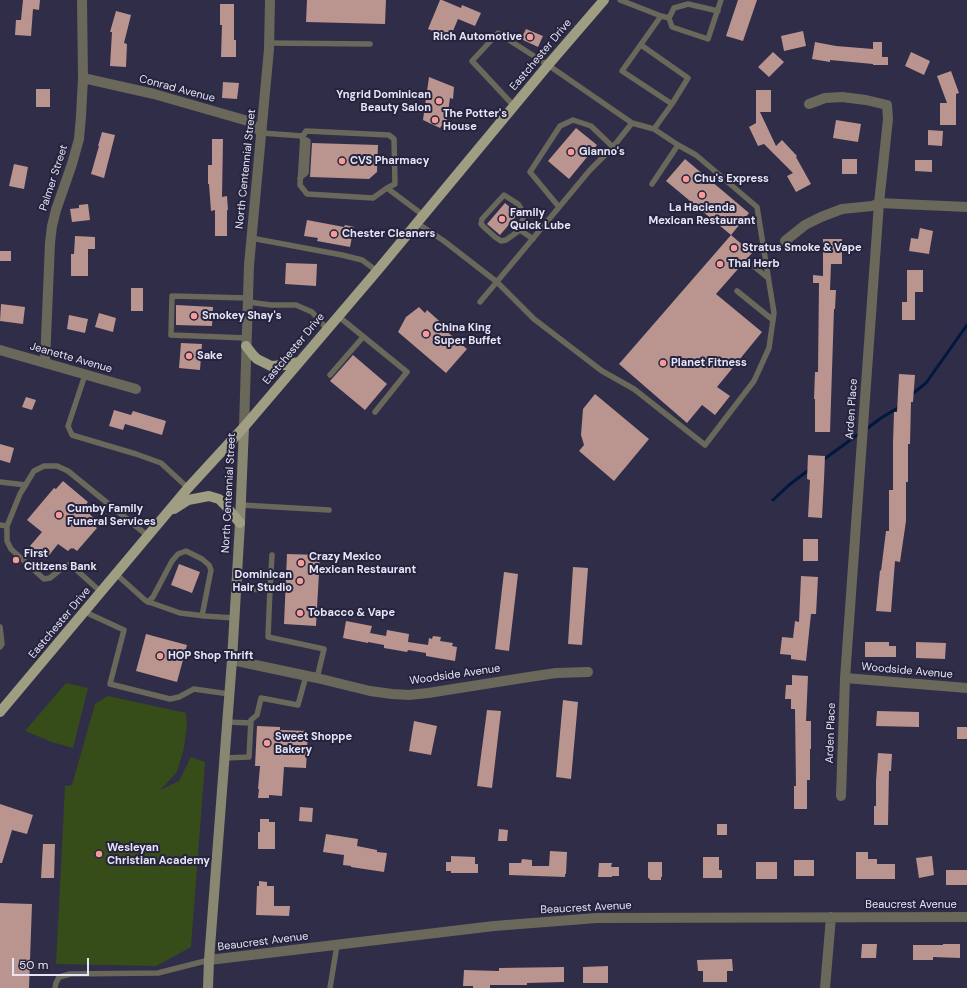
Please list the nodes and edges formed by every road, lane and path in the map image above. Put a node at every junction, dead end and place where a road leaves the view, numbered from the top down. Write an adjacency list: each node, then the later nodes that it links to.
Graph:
1 (82, 0): 14 (street, Palmer Street)
2 (270, 0): 10 (street, North Centennial Street)
3 (604, 0): 13 (main road, Eastchester Drive)
4 (620, 0): 8 (lane)
5 (721, 0): 7 (lane)
6 (688, 2): 7 (lane); 9 (lane)
7 (718, 12): 9 (lane)
8 (661, 16): 9 (lane); 12 (lane)
9 (669, 18)
10 (269, 43): 11 (lane); 20 (street, North Centennial Street)
11 (370, 44)
12 (641, 45): 15 (lane); 15 (lane)
13 (548, 65): 17 (main road, Eastchester Drive); 17 (lane); 18 (lane)
14 (83, 78): 20 (street, Conrad Avenue); 47 (street, Palmer Street)
15 (672, 104): 19 (lane)
16 (809, 104): 26 (street, Arden Place)
17 (514, 106): 29 (main road, Eastchester Drive)
18 (632, 123): 19 (lane); 23 (lane)
19 (654, 129): 22 (lane)
20 (262, 133): 21 (lane); 31 (street, North Centennial Street)
21 (302, 137): 25 (lane); 25 (lane)
22 (678, 144): 24 (lane); 36 (lane)
23 (613, 147): 27 (lane); 27 (lane)
24 (652, 184)
25 (387, 188): 29 (lane)
26 (879, 203): 28 (street); 33 (street); 79 (street, Arden Place)
27 (559, 207): 32 (lane)
28 (967, 207)
29 (420, 219): 35 (main road, Eastchester Drive); 37 (lane)
30 (520, 230): 30 (lane); 32 (lane)
31 (251, 238): 35 (lane); 39 (street, North Centennial Street)
32 (533, 239): 37 (lane)
33 (785, 241)
34 (751, 264): 36 (lane)
35 (377, 270): 41 (main road, Eastchester Drive)
36 (768, 278): 42 (lane)
37 (497, 282): 40 (lane); 42 (lane)
38 (737, 291): 42 (lane)
39 (248, 300): 43 (lane); 45 (street, North Centennial Street); 45 (lane)
40 (480, 302)
41 (338, 316): 43 (main road, Eastchester Drive); 44 (lane)
42 (773, 320)
43 (327, 329): 48 (main road, Eastchester Drive)
44 (363, 337): 50 (lane); 52 (lane)
45 (247, 342): 48 (main road); 53 (street, North Centennial Street)
46 (0, 350): 47 (street, Jeanette Avenue)
47 (45, 362): 49 (street, Jeanette Avenue)
48 (300, 362): 53 (main road, Eastchester Drive)
49 (85, 375): 51 (street, Jeanette Avenue); 56 (lane)
50 (330, 375)
51 (136, 389)
52 (375, 412)
53 (244, 427): 56 (main road, Eastchester Drive); 57 (main road, North Centennial Street)
54 (0, 482): 55 (lane)
55 (26, 485): 62 (lane); 63 (lane)
56 (188, 488): 59 (main road, Eastchester Drive)
57 (241, 505): 58 (lane); 60 (main road, North Centennial Street)
58 (329, 510)
59 (167, 513): 60 (main road); 63 (main road, Eastchester Drive)
60 (240, 523): 67 (main road, North Centennial Street)
61 (0, 525): 62 (lane)
62 (7, 526): 68 (lane)
63 (148, 536): 65 (main road, Eastchester Drive)
64 (272, 555): 66 (lane)
65 (116, 574): 68 (main road, Eastchester Drive); 69 (lane)
66 (270, 589): 67 (lane); 78 (lane)
67 (236, 590): 72 (main road, North Centennial Street)
68 (101, 592): 70 (main road, Eastchester Drive)
69 (148, 602): 71 (lane); 71 (lane)
70 (84, 612): 81 (lane); 82 (main road, Eastchester Drive)
71 (202, 616): 72 (lane)
72 (234, 618): 75 (main road, North Centennial Street)
73 (0, 627): 74 (lane)
74 (0, 647)
75 (232, 660): 77 (street, Woodside Avenue); 81 (main road, North Centennial Street)
76 (588, 672): 78 (street, Woodside Avenue)
77 (306, 676): 78 (street, Woodside Avenue); 84 (lane)
78 (317, 678)
79 (845, 678): 80 (street, Woodside Avenue); 86 (street, Arden Place)
80 (967, 688)
81 (229, 694): 83 (main road, North Centennial Street)
82 (0, 712)
83 (227, 722): 84 (lane); 85 (main road, North Centennial Street)
84 (251, 723): 85 (lane)
85 (225, 758): 90 (main road, North Centennial Street)
86 (841, 796)
87 (831, 917): 88 (street, Beaucrest Avenue); 89 (street, Beaucrest Avenue); 94 (street)
88 (967, 917)
89 (337, 945): 90 (street, Beaucrest Avenue); 93 (lane)
90 (209, 960): 91 (lane); 92 (main road, North Centennial Street)
91 (55, 988)
92 (208, 988)
93 (330, 988)
94 (825, 988)

